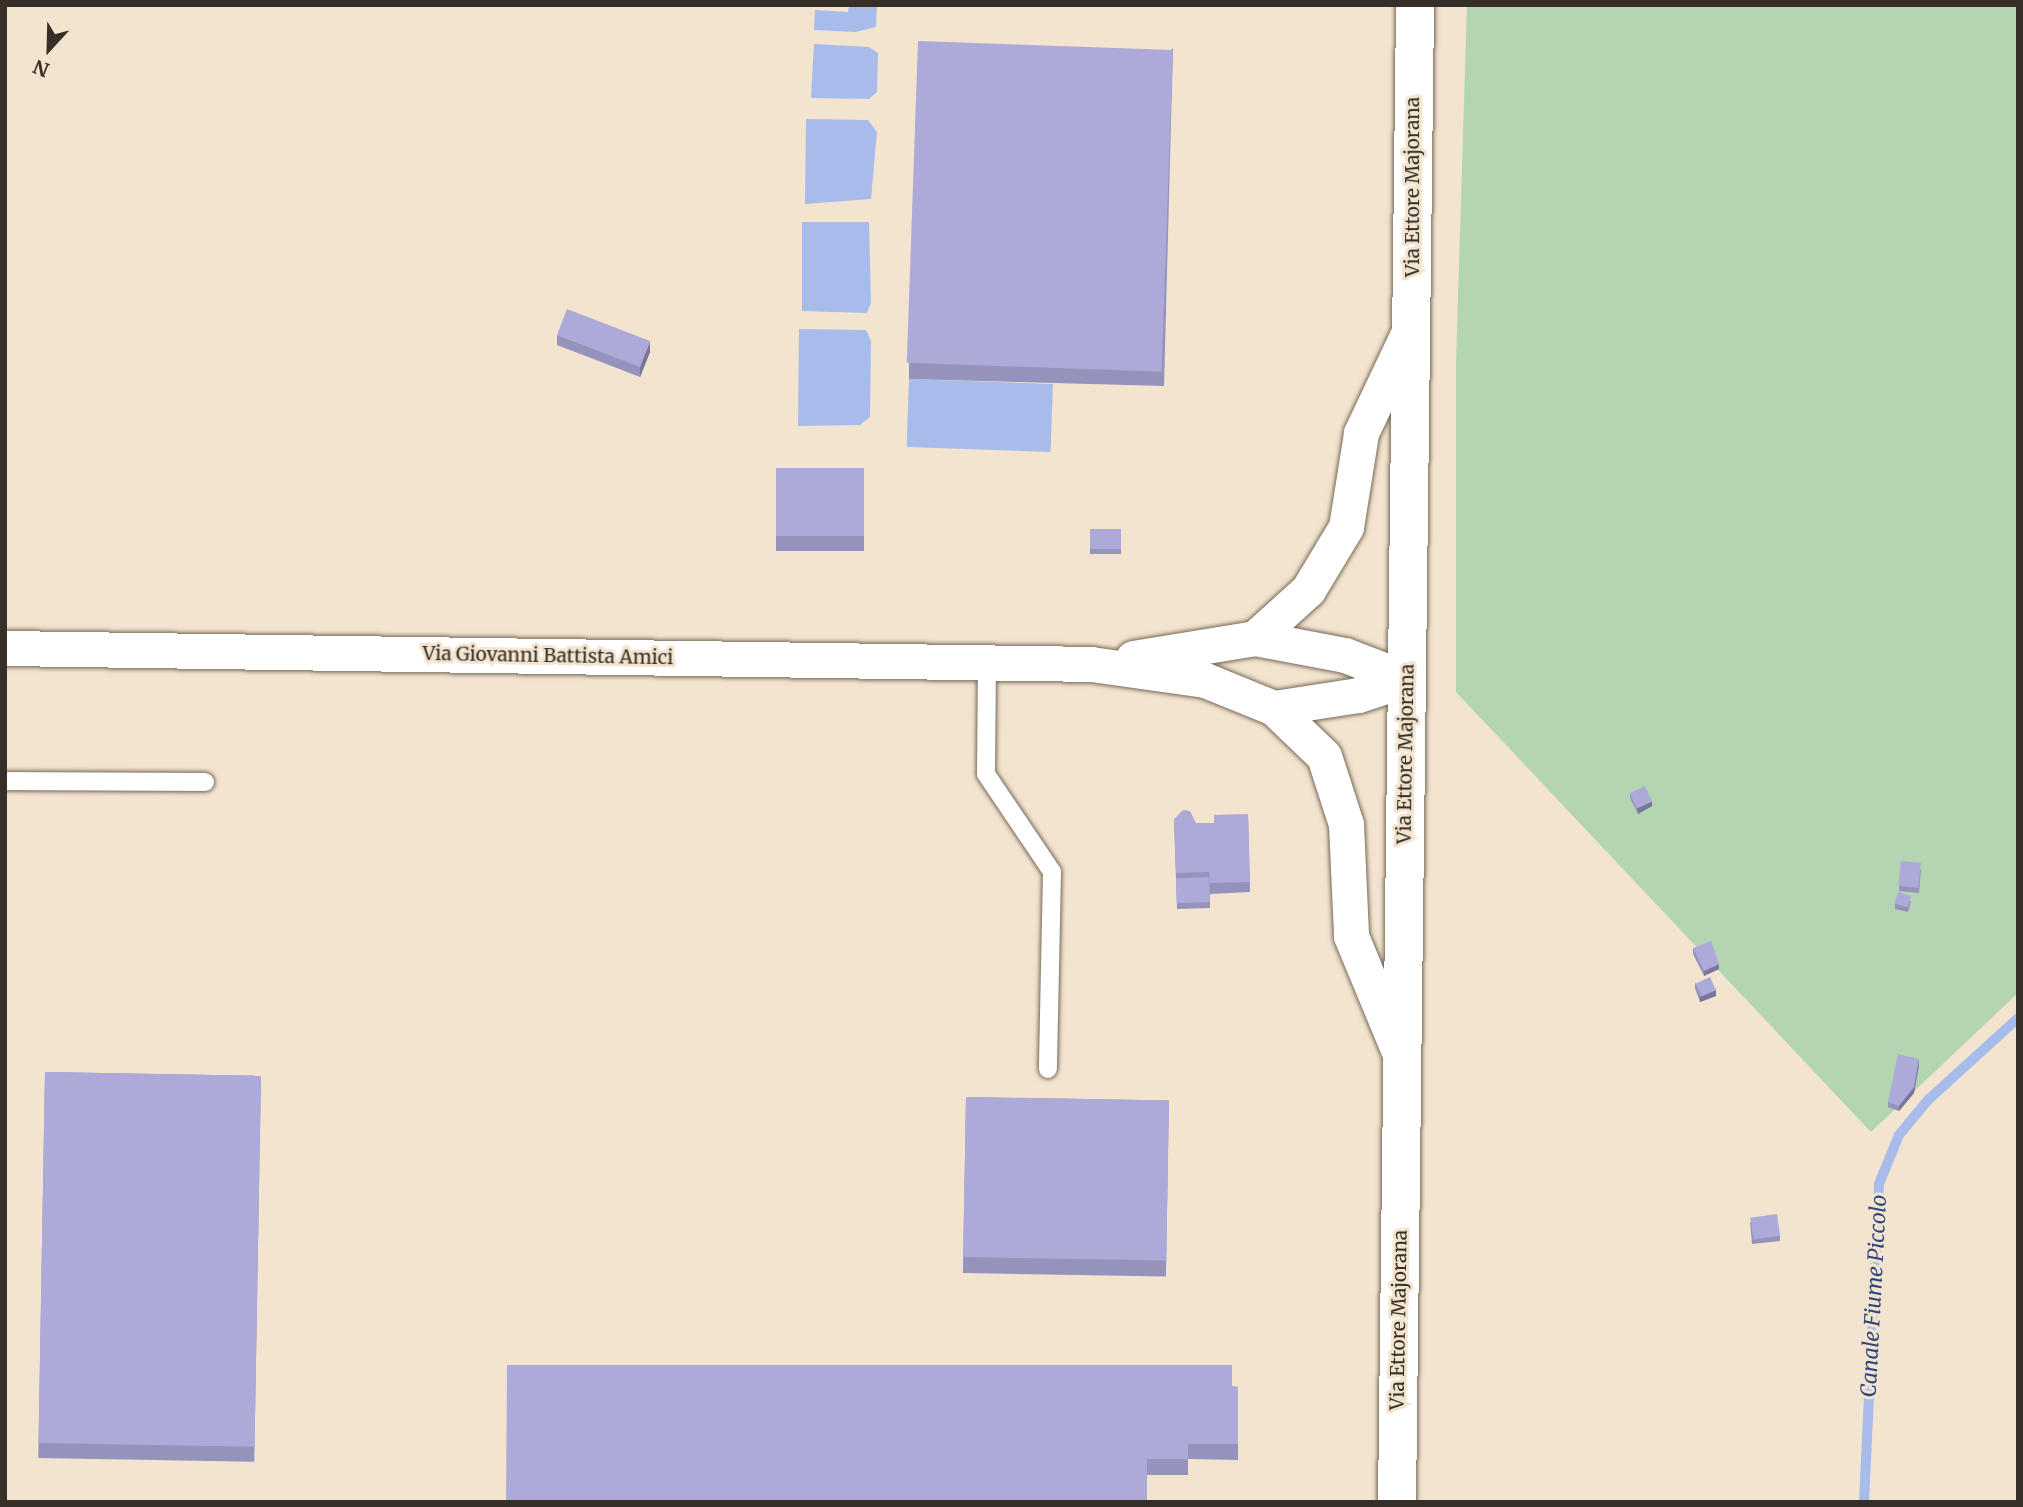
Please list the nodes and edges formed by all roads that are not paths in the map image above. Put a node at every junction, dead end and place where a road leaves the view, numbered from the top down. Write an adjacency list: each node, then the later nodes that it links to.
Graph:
1 (1415, 5): 2 (main road, Via Ettore Majorana)
2 (1412, 324): 3 (street); 7 (main road, Via Ettore Majorana)
3 (1255, 638): 6 (street, Via Giovanni Battista Amici); 7 (street, Via Giovanni Battista Amici)
4 (5, 648): 5 (street, Via Giovanni Battista Amici)
5 (987, 662): 6 (street, Via Giovanni Battista Amici); 12 (lane)
6 (1091, 663): 8 (street, Via Giovanni Battista Amici)
7 (1407, 679): 8 (street); 11 (main road, Via Ettore Majorana)
8 (1274, 708): 11 (street, Via Giovanni Battista Amici)
9 (5, 781): 10 (lane)
10 (205, 782)
11 (1402, 1059): 13 (main road, Via Ettore Majorana)
12 (1048, 1069)
13 (1397, 1502)

